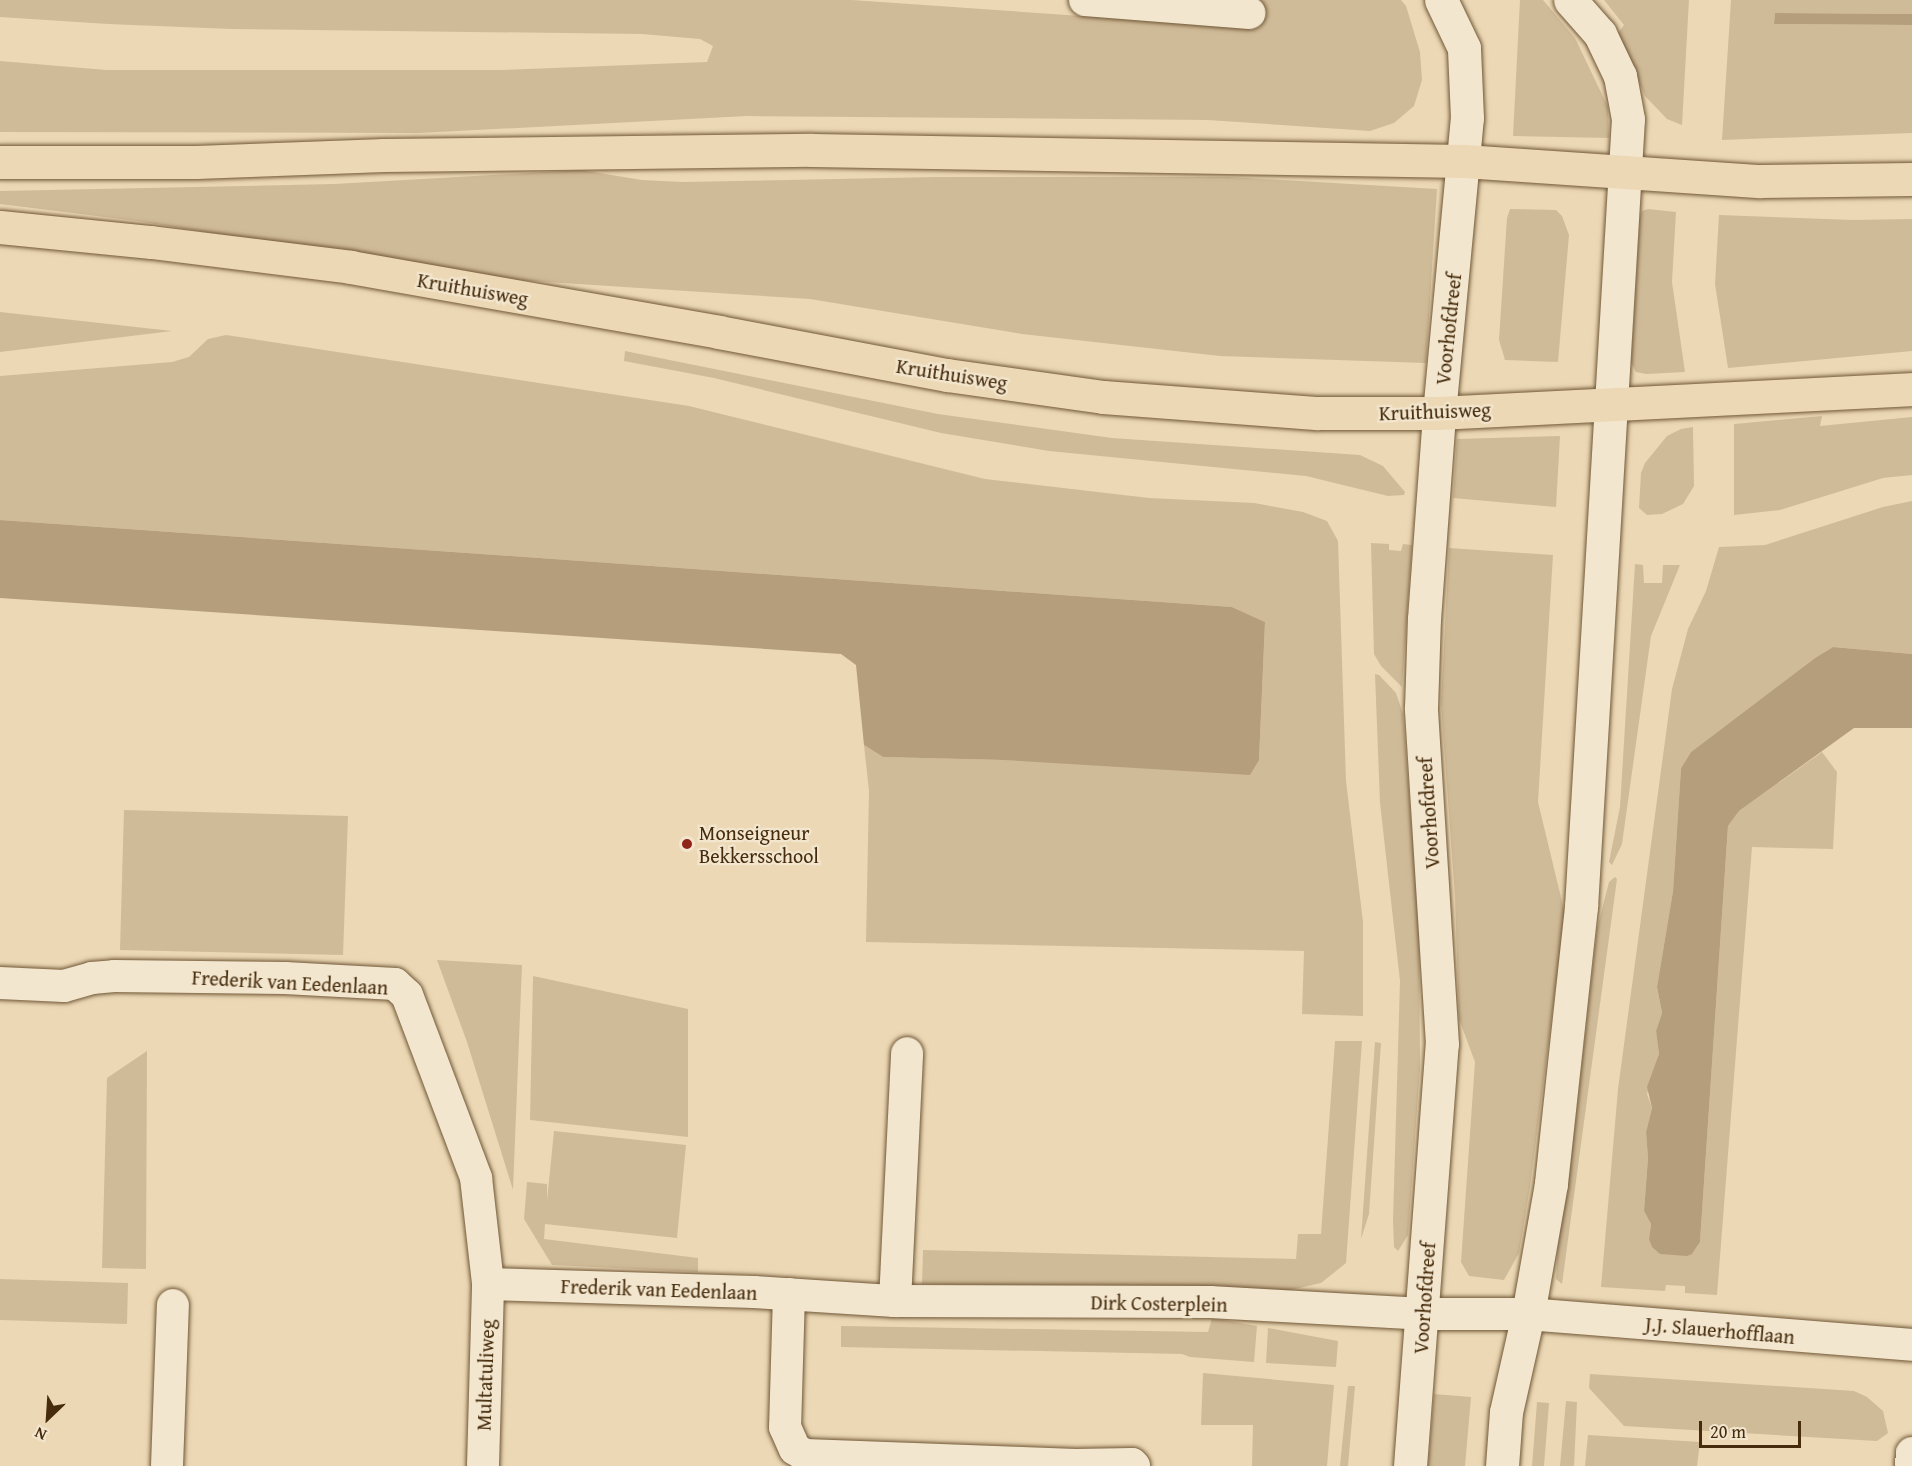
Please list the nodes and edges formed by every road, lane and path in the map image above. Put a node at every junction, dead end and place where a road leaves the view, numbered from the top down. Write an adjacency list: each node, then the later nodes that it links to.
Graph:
1 (1085, 0): 4 (street)
2 (1441, 0): 5 (street, Voorhofdreef)
3 (1570, 0): 7 (street)
4 (1250, 13)
5 (1464, 161): 6 (main road); 7 (main road); 12 (street, Voorhofdreef)
6 (0, 162)
7 (1623, 174): 8 (main road); 11 (street)
8 (1912, 179)
9 (0, 227): 12 (main road, Kruithuisweg)
10 (1912, 389): 11 (main road, Kruithuisweg)
11 (1610, 402): 12 (main road, Kruithuisweg); 20 (street)
12 (1439, 413): 19 (street, Voorhofdreef)
13 (0, 983): 15 (street, Frederik van Eedenlaan)
14 (907, 1053): 17 (street)
15 (488, 1284): 16 (street, Frederik van Eedenlaan); 24 (street, Multatuliweg)
16 (789, 1294): 17 (street, Dirk Costerplein); 25 (street)
17 (895, 1300): 19 (street, Dirk Costerplein)
18 (174, 1305): 23 (street)
19 (1423, 1314): 20 (street, Dirk Costerplein); 26 (street, Voorhofdreef)
20 (1528, 1314): 21 (street, J.J. Slauerhofflaan); 27 (street)
21 (1912, 1345)
22 (1912, 1453): 28 (street)
23 (167, 1466)
24 (483, 1466)
25 (1134, 1466)
26 (1410, 1466)
27 (1502, 1466)
28 (1911, 1466)

